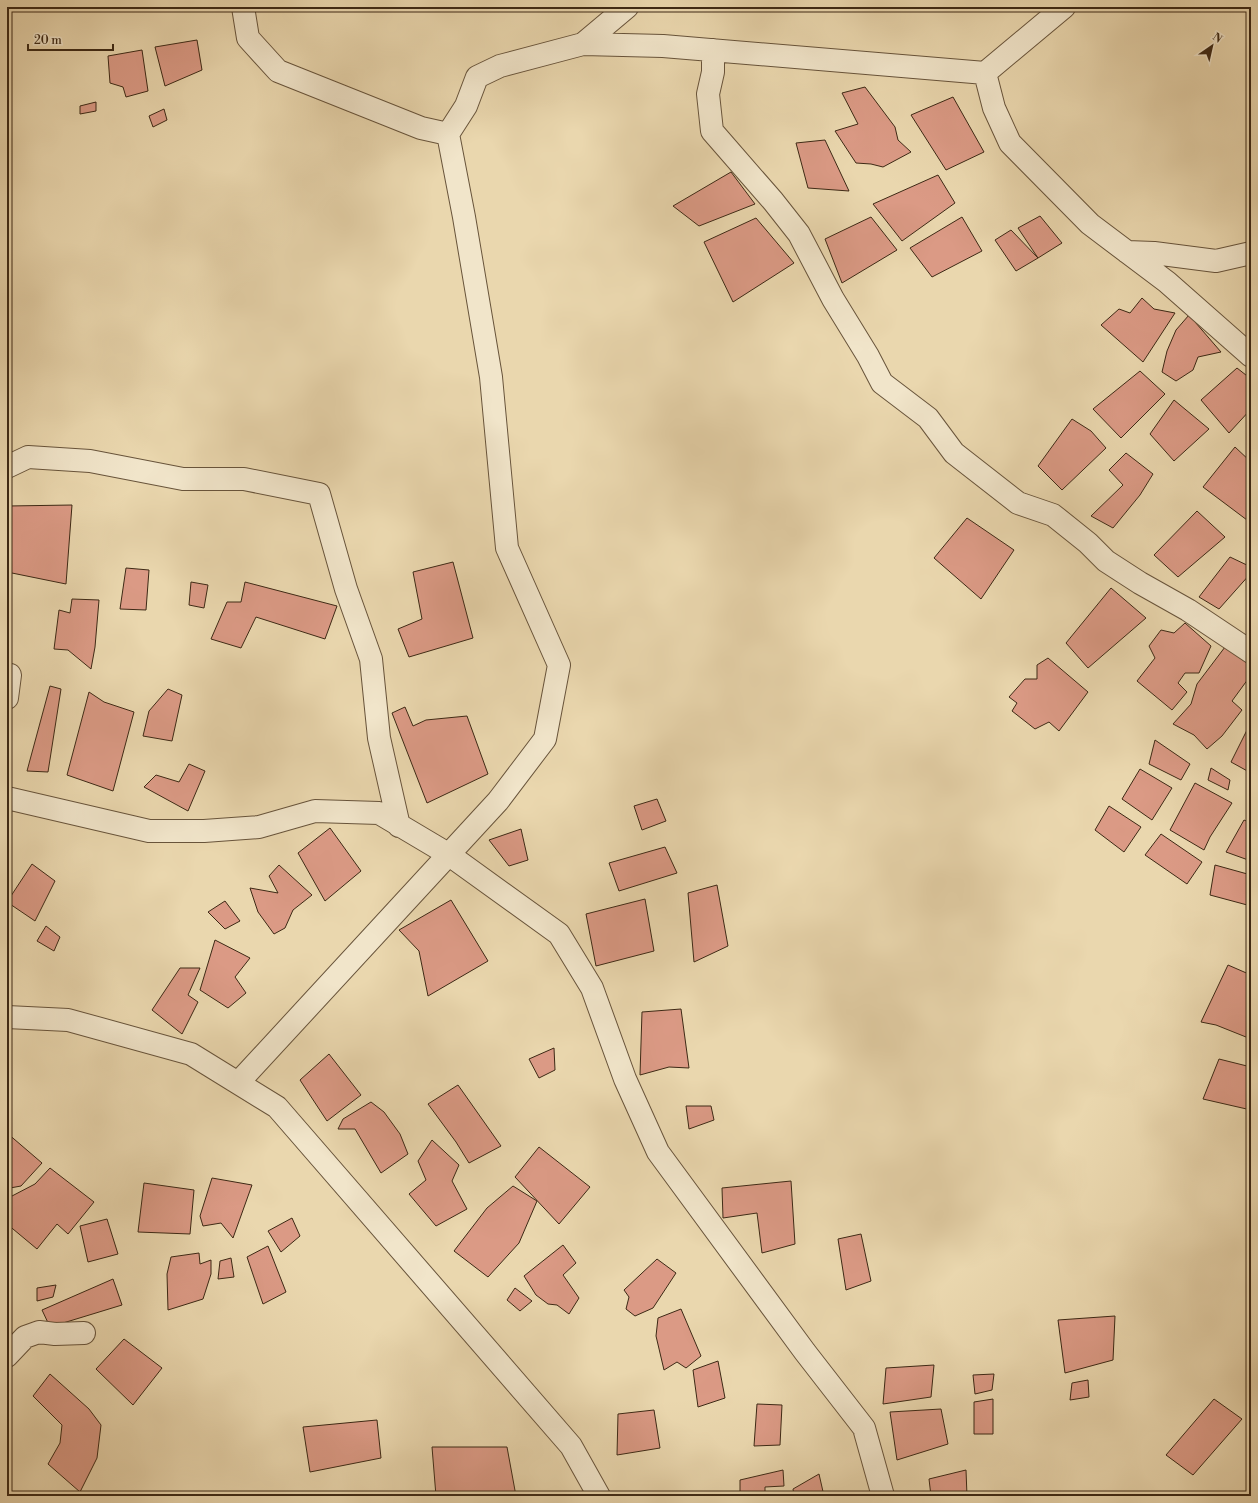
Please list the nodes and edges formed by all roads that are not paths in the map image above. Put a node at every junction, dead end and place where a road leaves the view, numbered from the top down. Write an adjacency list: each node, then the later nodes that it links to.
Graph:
1 (243, 7): 7 (street)
2 (627, 7): 4 (street)
3 (1064, 7): 6 (street)
4 (583, 44): 5 (street); 7 (street)
5 (713, 50): 6 (street); 12 (street)
6 (985, 73): 8 (street)
7 (448, 134): 17 (street)
8 (1126, 252): 9 (street); 10 (street)
9 (1251, 252)
10 (1251, 356)
11 (7, 467): 16 (street)
12 (1251, 652)
13 (10, 675): 14 (street)
14 (7, 698)
15 (9, 796): 16 (street)
16 (399, 826): 17 (street)
17 (448, 854): 19 (street); 23 (street)
18 (7, 1017): 19 (street)
19 (238, 1083): 22 (street)
20 (84, 1333): 21 (street)
21 (7, 1356)
22 (599, 1496)
23 (883, 1496)

